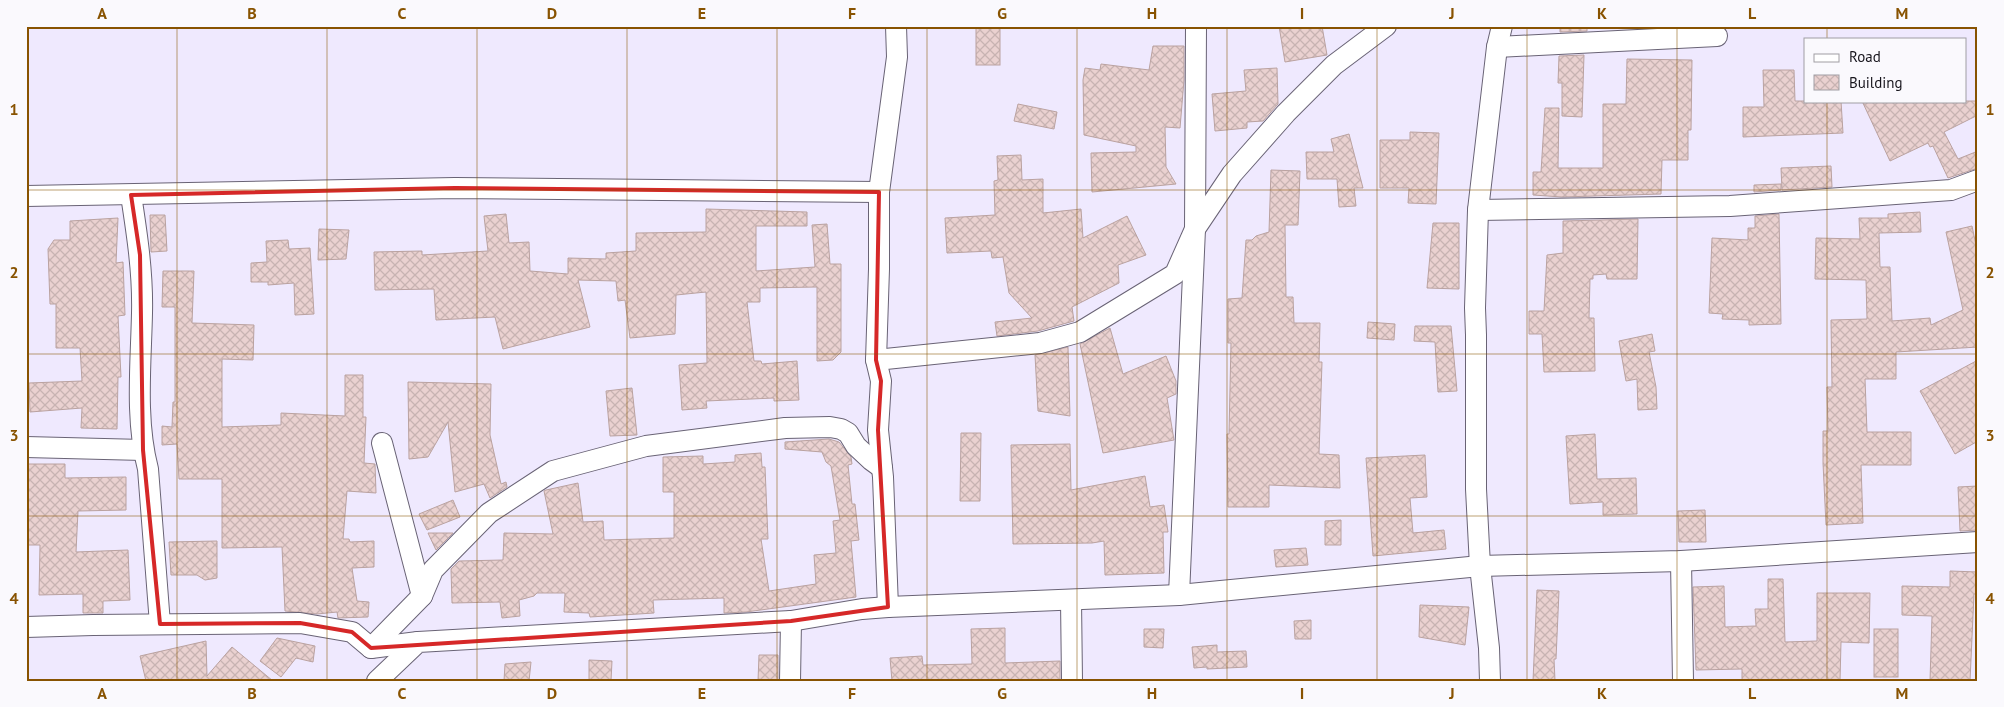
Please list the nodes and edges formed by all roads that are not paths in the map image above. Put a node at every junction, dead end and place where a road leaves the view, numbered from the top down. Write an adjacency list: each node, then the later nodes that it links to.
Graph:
1 (896, 26): 8 (street)
2 (1196, 26): 12 (street)
3 (1386, 26): 12 (street)
4 (1502, 26): 6 (street)
5 (1717, 36): 6 (street)
6 (1497, 47): 11 (street)
7 (1978, 180): 11 (street)
8 (879, 192): 9 (street); 13 (street)
9 (131, 195): 10 (street); 16 (street)
10 (26, 196)
11 (1478, 210): 20 (street)
12 (1195, 229): 13 (street); 21 (street)
13 (876, 360): 17 (street)
14 (382, 443): 22 (street)
15 (26, 447): 16 (street)
16 (143, 450): 26 (street)
17 (882, 468): 22 (street); 24 (street)
18 (1978, 542): 19 (street)
19 (1681, 560): 20 (street); 34 (street)
20 (1480, 566): 21 (street); 33 (street)
21 (1179, 595): 23 (street)
22 (422, 596): 29 (street)
23 (1071, 600): 24 (street); 32 (street)
24 (888, 607): 25 (street)
25 (791, 621): 28 (street); 31 (street)
26 (160, 624): 27 (street); 29 (street)
27 (26, 627)
28 (418, 642): 29 (street); 30 (street)
29 (372, 648)
30 (377, 681)
31 (790, 681)
32 (1072, 681)
33 (1490, 681)
34 (1683, 681)

